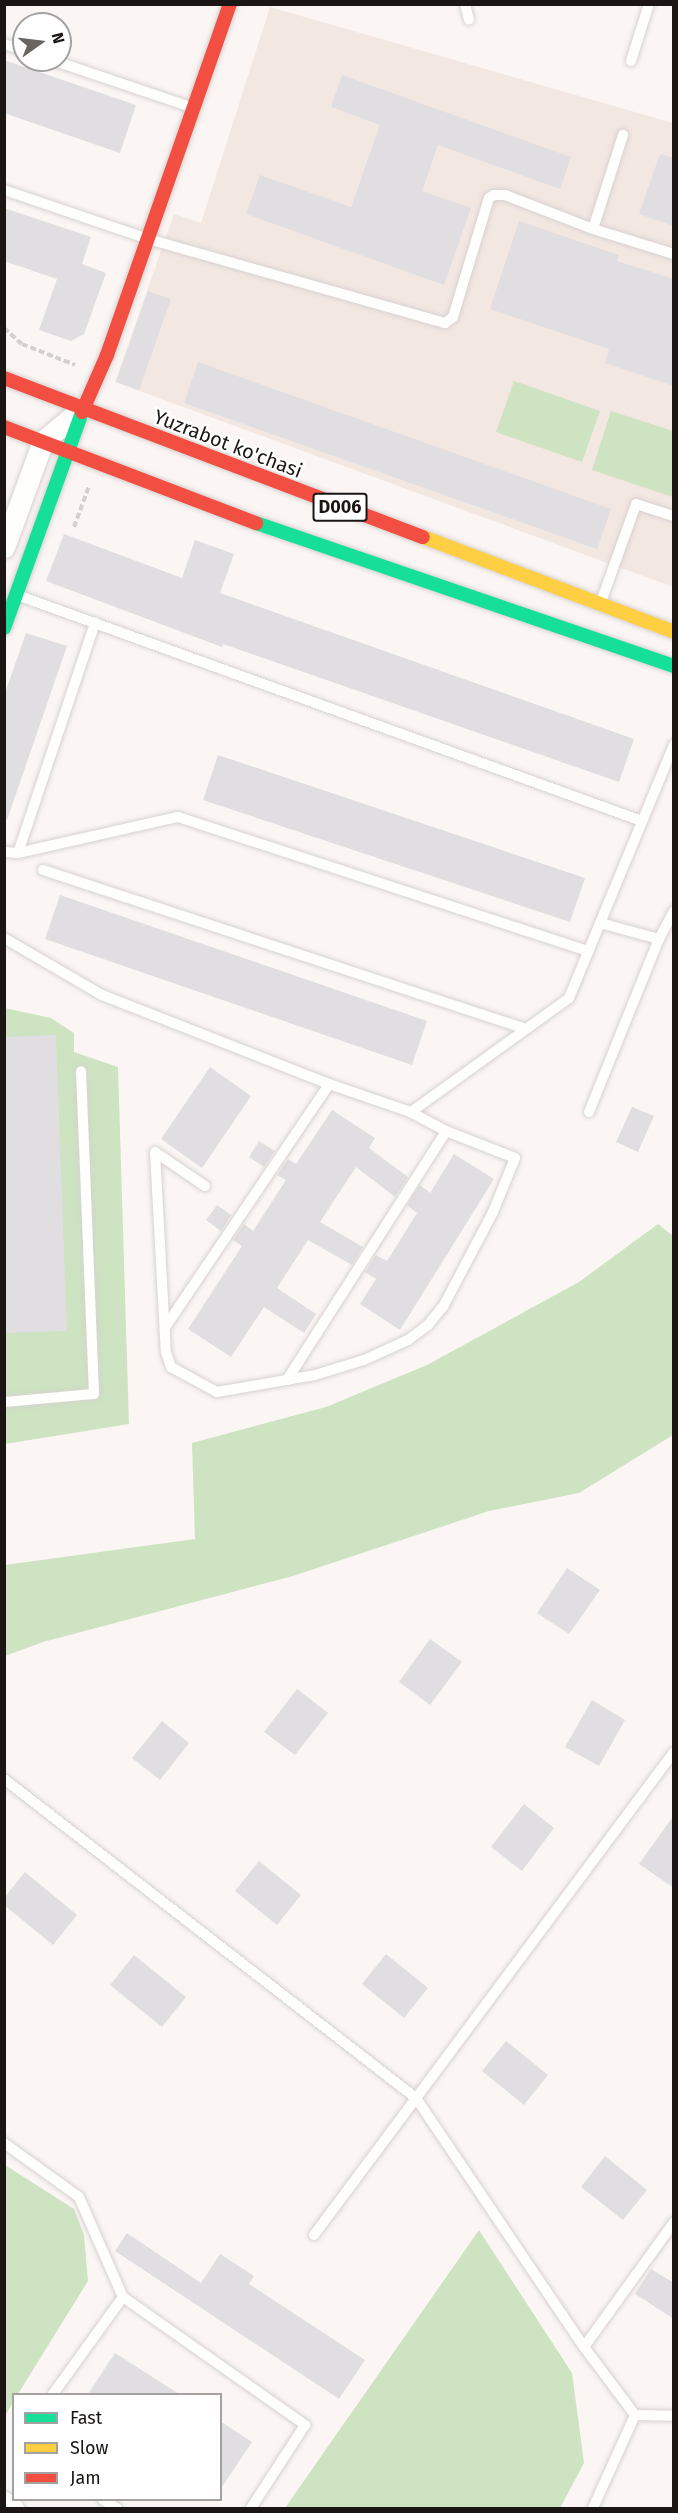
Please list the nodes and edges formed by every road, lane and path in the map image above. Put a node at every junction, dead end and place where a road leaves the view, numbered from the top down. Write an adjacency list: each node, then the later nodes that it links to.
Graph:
1 (231, 4): 7 (main road)
2 (465, 4): 4 (lane)
3 (649, 4): 5 (lane)
4 (469, 20)
5 (631, 61)
6 (72, 67): 7 (lane)
7 (194, 108): 11 (main road)
8 (623, 135): 10 (lane)
9 (4, 190): 11 (lane)
10 (593, 229): 11 (lane); 12 (lane)
11 (148, 239): 18 (main road)
12 (674, 254)
13 (4, 328): 14 (path)
14 (22, 344): 15 (path); 16 (path)
15 (17, 353)
16 (76, 365)
17 (4, 378): 18 (main road, Yuzrabot ko'chasi / D006)
18 (83, 408): 20 (street); 21 (main road); 27 (main road, Yuzrabot ko'chasi / D006)
19 (4, 427): 20 (main road, D006)
20 (43, 441): 21 (main road, D006); 25 (street)
21 (68, 451): 26 (main road); 31 (main road, D006)
22 (89, 486): 24 (path)
23 (674, 516): 27 (lane)
24 (74, 527)
25 (4, 548)
26 (16, 595): 28 (lane); 29 (main road)
27 (600, 605): 30 (main road, Yuzrabot ko'chasi / D006)
28 (95, 623): 33 (lane); 35 (lane)
29 (4, 628)
30 (674, 632)
31 (674, 666)
32 (674, 745): 33 (lane)
33 (642, 821): 38 (lane)
34 (4, 852): 35 (lane)
35 (18, 852): 41 (lane)
36 (43, 870): 42 (lane)
37 (674, 911): 40 (lane)
38 (600, 923): 40 (lane); 41 (lane)
39 (4, 938): 44 (lane)
40 (659, 939): 46 (lane)
41 (589, 951): 42 (lane)
42 (526, 1029): 45 (lane)
43 (81, 1071): 51 (lane)
44 (329, 1084): 45 (lane); 49 (lane)
45 (411, 1112): 47 (lane)
46 (589, 1112)
47 (446, 1131): 50 (lane); 50 (lane)
48 (206, 1186): 49 (lane)
49 (166, 1326): 50 (lane)
50 (287, 1380)
51 (4, 1402)
52 (674, 1752): 54 (lane)
53 (4, 1779): 54 (lane)
54 (416, 2098): 57 (lane); 59 (lane)
55 (4, 2143): 58 (lane)
56 (674, 2222): 59 (lane)
57 (314, 2235)
58 (123, 2297): 60 (lane); 65 (lane)
59 (584, 2347): 61 (lane)
60 (53, 2393)
61 (635, 2415): 62 (lane); 66 (lane)
62 (674, 2416)
63 (4, 2502): 64 (street)
64 (13, 2508)
65 (251, 2508)
66 (593, 2508)

